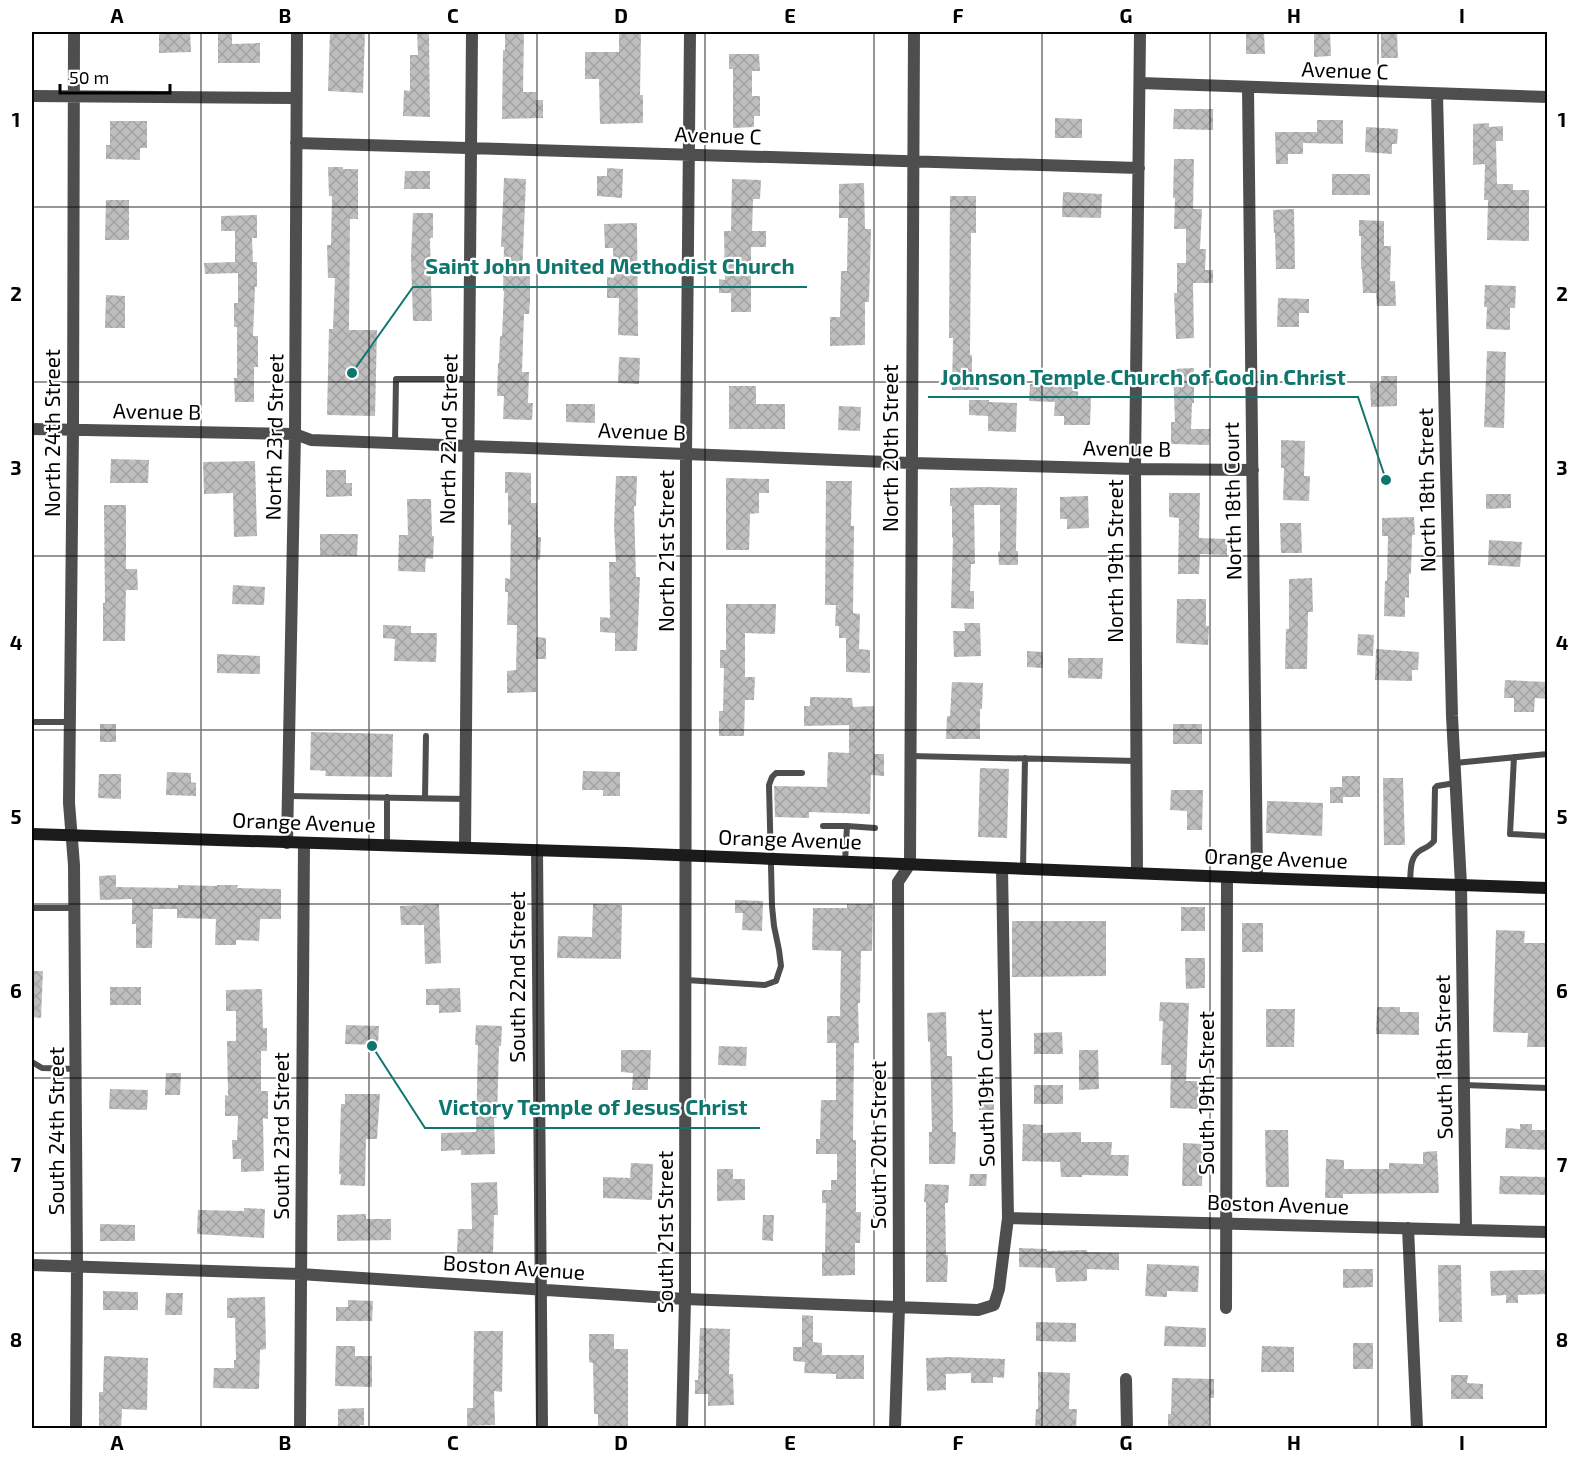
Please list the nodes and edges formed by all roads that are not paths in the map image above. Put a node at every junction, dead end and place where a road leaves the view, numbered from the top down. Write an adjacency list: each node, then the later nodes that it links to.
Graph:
1 (74, 32): 11 (street, North 24th Street)
2 (297, 32): 13 (street, North 23rd Street)
3 (472, 32): 15 (street, North 22nd Street)
4 (690, 32): 16 (street, North 21st Street)
5 (914, 32): 17 (street, North 20th Street)
6 (1140, 32): 7 (street, North 19th Street)
7 (1140, 83): 8 (street, Avenue C); 18 (street, North 19th Street)
8 (1248, 87): 9 (street, Avenue C); 28 (street, North 18th Court)
9 (1437, 94): 12 (street, Avenue C); 37 (street, North 18th Street)
10 (32, 96): 11 (street)
11 (74, 96): 13 (street); 21 (street, North 24th Street)
12 (1548, 97)
13 (296, 98): 14 (street, North 23rd Street)
14 (296, 143): 15 (street, Avenue C); 22 (street, North 23rd Street)
15 (471, 148): 16 (street, Avenue C); 19 (street, North 22nd Street)
16 (688, 154): 17 (street, Avenue C); 25 (street, North 21st Street)
17 (913, 161): 18 (street, Avenue C); 26 (street, North 20th Street)
18 (1139, 168): 27 (street, North 19th Street)
19 (469, 379): 23 (lane); 24 (street, North 22nd Street)
20 (32, 429): 21 (street, Avenue B)
21 (73, 429): 22 (street, Avenue B); 30 (street, North 24th Street)
22 (295, 434): 23 (street, Avenue B); 40 (street, North 23rd Street)
23 (395, 443): 24 (street, Avenue B)
24 (468, 445): 25 (street, Avenue B); 43 (street, North 22nd Street)
25 (686, 453): 26 (street, Avenue B); 55 (street, North 21st Street)
26 (911, 464): 27 (street, Avenue B); 33 (street, North 20th Street)
27 (1135, 469): 28 (street, Avenue B); 36 (street, North 19th Street)
28 (1252, 470): 63 (street, North 18th Court)
29 (32, 722): 30 (lane)
30 (70, 722): 48 (street, North 24th Street)
31 (426, 736): 42 (lane)
32 (1548, 754): 34 (lane)
33 (910, 756): 35 (lane); 58 (street, North 20th Street)
34 (1514, 757): 37 (lane); 49 (lane)
35 (1024, 758): 36 (lane); 60 (lane)
36 (1137, 761): 61 (street, North 19th Street)
37 (1454, 763): 39 (street, North 18th Street)
38 (802, 773): 56 (lane)
39 (1455, 783): 64 (lane); 65 (street, North 18th Street)
40 (288, 796): 41 (lane); 50 (street, North 23rd Street)
41 (387, 797): 42 (lane); 52 (lane)
42 (425, 798): 43 (lane)
43 (465, 799): 53 (street, North 22nd Street)
44 (823, 826): 45 (lane)
45 (847, 826): 46 (lane); 57 (lane)
46 (875, 828)
47 (32, 834): 48 (main road, Orange Avenue)
48 (71, 834): 50 (main road, Orange Avenue); 68 (street, South 24th Street)
49 (1548, 837)
50 (287, 843): 51 (main road, Orange Avenue)
51 (304, 843): 52 (main road, Orange Avenue); 81 (street, South 23rd Street)
52 (387, 845): 53 (main road, Orange Avenue)
53 (465, 848): 54 (main road, Orange Avenue)
54 (537, 850): 55 (main road, Orange Avenue); 82 (street, South 22nd Street)
55 (687, 855): 56 (main road, Orange Avenue); 69 (street, South 21st Street)
56 (771, 859): 57 (main road, Orange Avenue); 69 (lane)
57 (845, 862): 58 (main road, Orange Avenue)
58 (910, 864): 59 (main road, Orange Avenue); 85 (street, South 20th Street)
59 (1002, 868): 60 (main road, Orange Avenue); 74 (street, South 19th Court)
60 (1023, 869): 61 (main road, Orange Avenue)
61 (1137, 873): 62 (main road, Orange Avenue)
62 (1227, 877): 63 (main road, Orange Avenue); 75 (street, South 19th Street)
63 (1257, 878): 64 (main road, Orange Avenue)
64 (1410, 883): 65 (main road, Orange Avenue)
65 (1461, 885): 66 (main road, Orange Avenue); 72 (street, South 18th Street)
66 (1548, 888)
67 (32, 908): 68 (lane)
68 (75, 908): 71 (street, South 24th Street)
69 (686, 980): 83 (street, South 21st Street)
70 (32, 1062): 71 (lane)
71 (76, 1069): 80 (street, South 24th Street)
72 (1464, 1085): 73 (lane); 77 (street, South 18th Street)
73 (1548, 1088)
74 (1008, 1218): 75 (street, Boston Avenue); 84 (street, South 19th Court)
75 (1226, 1223): 76 (street, Boston Avenue); 86 (street, South 19th Street)
76 (1408, 1228): 77 (street, Boston Avenue); 94 (street)
77 (1466, 1229): 78 (street, Boston Avenue)
78 (1548, 1232)
79 (32, 1265): 80 (street, Boston Avenue)
80 (77, 1266): 81 (street, Boston Avenue); 88 (street, South 24th Street)
81 (300, 1274): 82 (street, Boston Avenue); 89 (street, South 23rd Street)
82 (540, 1289): 83 (street, Boston Avenue); 90 (street, South 22nd Street)
83 (686, 1299): 85 (street, Boston Avenue); 91 (street, South 21st Street)
84 (994, 1305): 85 (street, Boston Avenue)
85 (898, 1306): 92 (street, South 20th Street)
86 (1226, 1308)
87 (1126, 1379): 93 (street)
88 (76, 1428)
89 (300, 1428)
90 (542, 1428)
91 (682, 1428)
92 (895, 1428)
93 (1127, 1428)
94 (1417, 1428)

